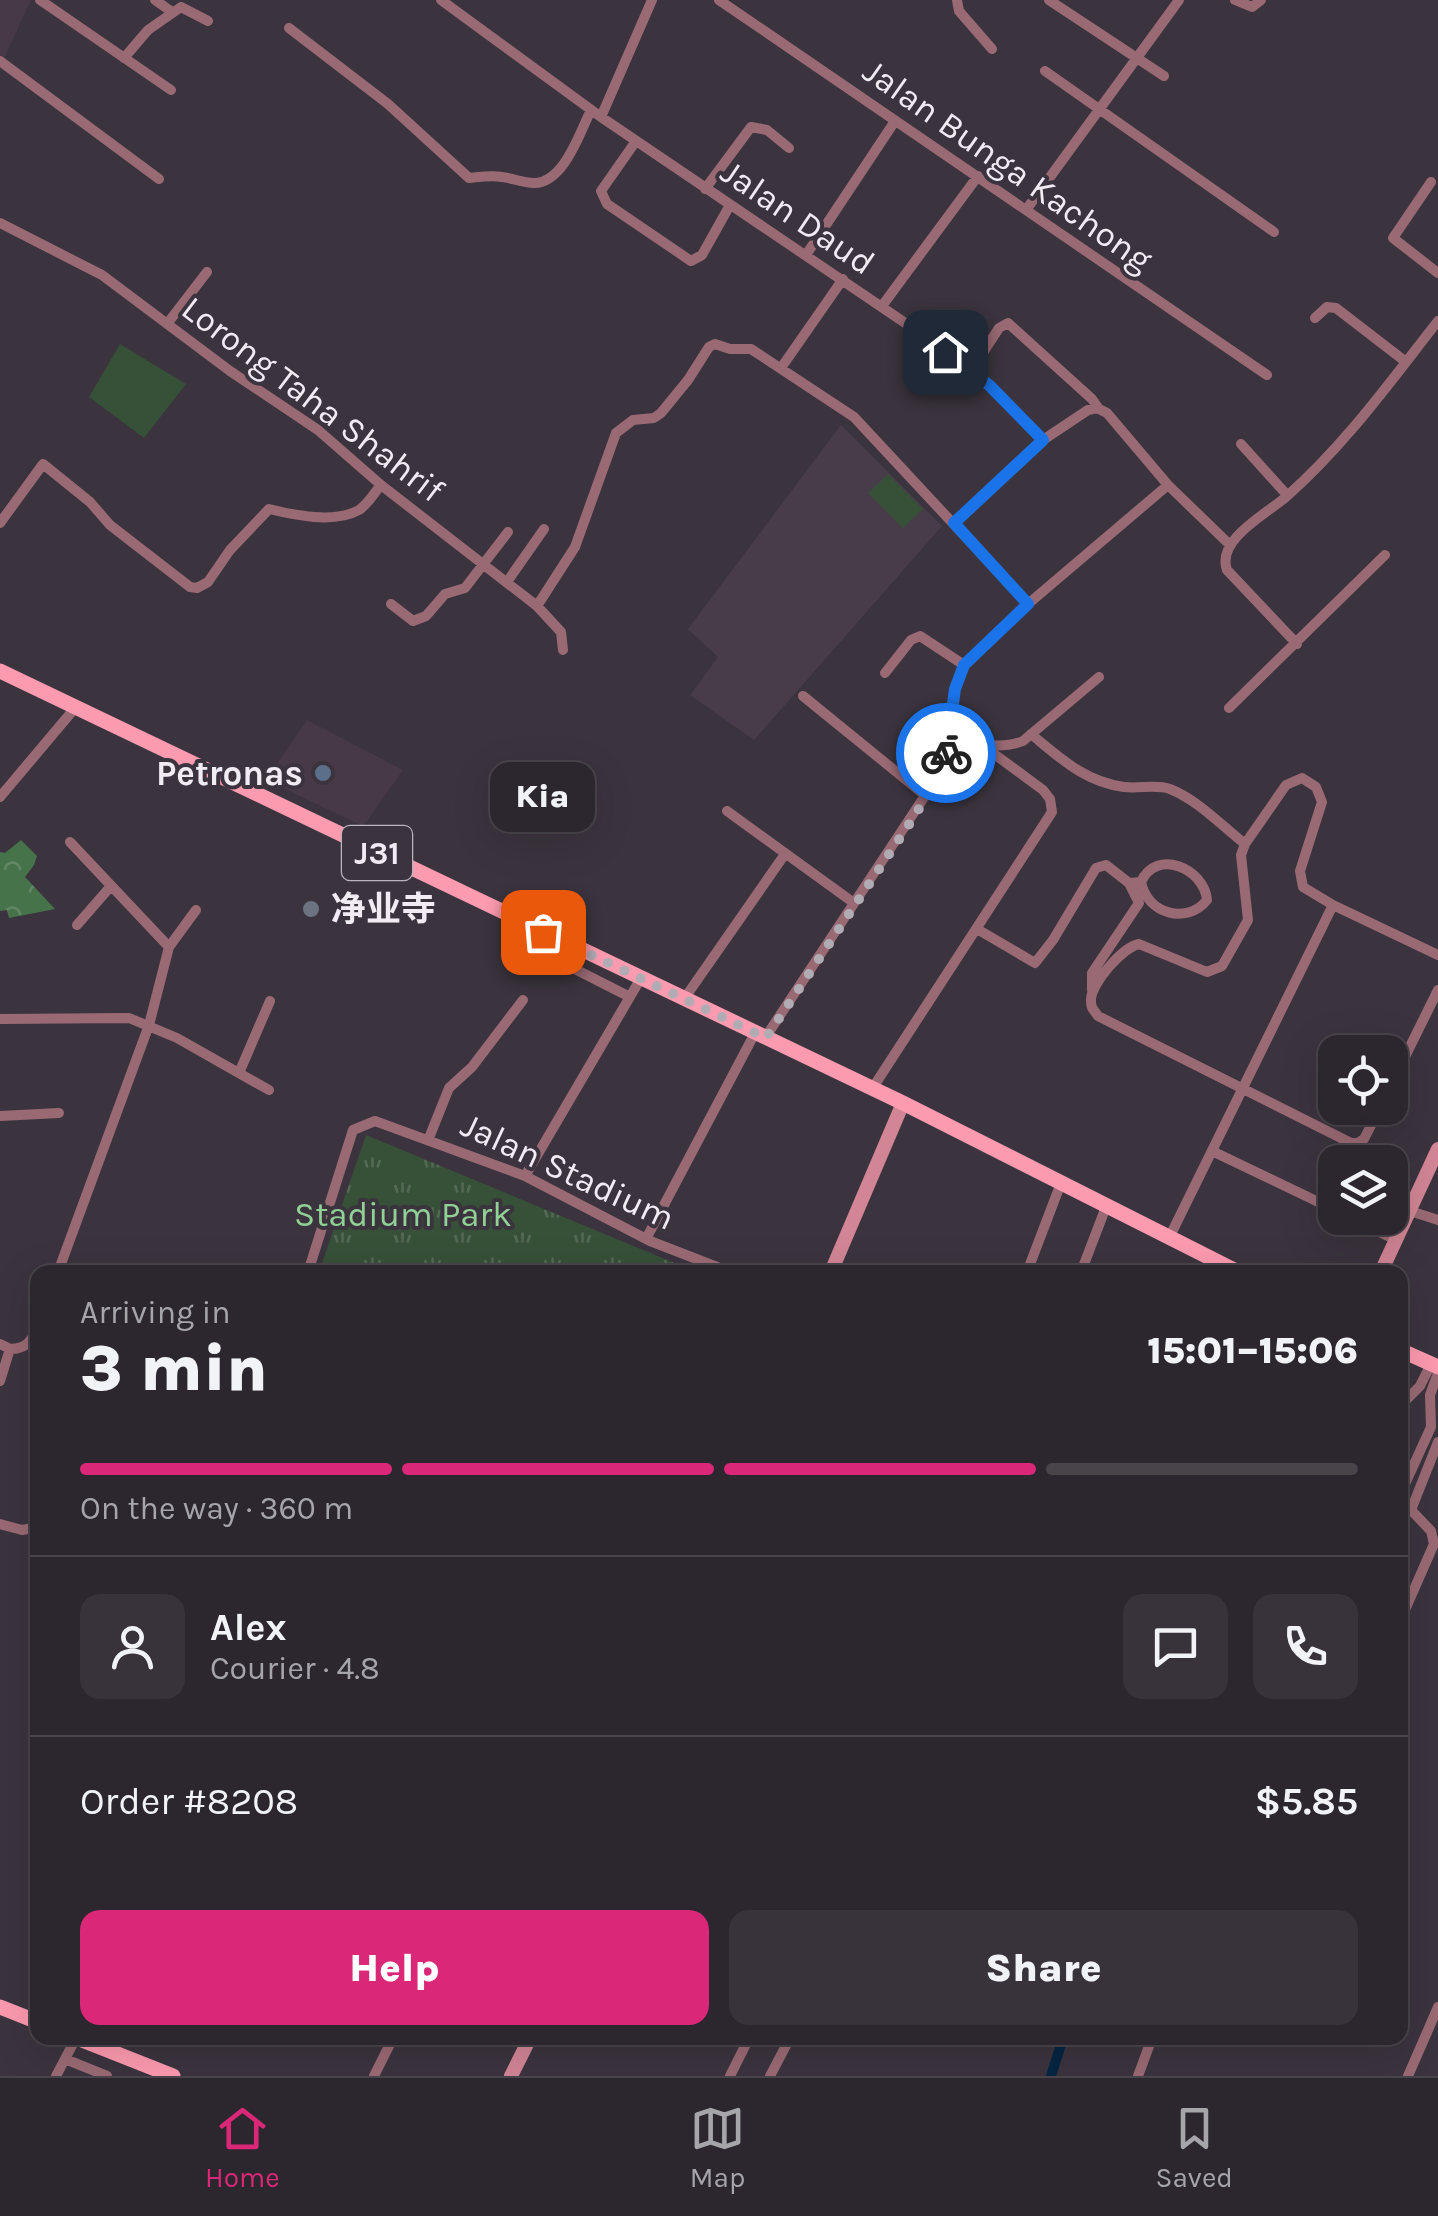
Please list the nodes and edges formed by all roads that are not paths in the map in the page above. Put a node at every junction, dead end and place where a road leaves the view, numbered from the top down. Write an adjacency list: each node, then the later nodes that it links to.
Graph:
1 (40, 0): 17 (street)
2 (155, 0): 12 (street)
3 (441, 0): 24 (street, Jalan Daud)
4 (636, 0): 13 (street)
5 (652, 0): 13 (street)
6 (719, 0): 25 (street, Jalan Bunga Kachong)
7 (956, 0): 16 (street)
8 (1049, 0): 18 (street)
9 (1179, 0): 18 (street)
10 (1235, 0): 11 (street)
11 (1261, 0)
12 (172, 12): 14 (street); 17 (street)
13 (646, 14): 24 (street)
14 (208, 21)
15 (289, 28): 24 (street)
16 (992, 49)
17 (124, 58): 22 (street)
18 (1134, 58): 21 (street); 23 (street)
19 (0, 61): 29 (street)
20 (1044, 71): 23 (street)
21 (1164, 76)
22 (171, 90)
23 (1098, 108): 33 (street); 35 (street)
24 (596, 114): 26 (street, Jalan Daud)
25 (895, 120): 28 (street, Jalan Bunga Kachong); 36 (street)
26 (636, 141): 31 (street, Jalan Daud); 32 (street)
27 (789, 148): 31 (street)
28 (978, 176): 33 (street, Jalan Bunga Kachong); 40 (street)
29 (159, 179)
30 (1431, 182): 38 (street)
31 (705, 189): 32 (street, Jalan Daud)
32 (730, 206): 36 (street, Jalan Daud)
33 (1026, 210): 49 (street, Jalan Bunga Kachong)
34 (0, 223): 43 (street, Lorong Taha Shahrif)
35 (1274, 232)
36 (806, 254): 39 (street, Jalan Daud)
37 (206, 272): 43 (street)
38 (1438, 272)
39 (843, 279): 40 (street, Jalan Daud); 47 (street)
40 (882, 306): 48 (street, Jalan Daud)
41 (1315, 318): 46 (street)
42 (1438, 321): 44 (street)
43 (168, 324): 53 (street, Lorong Taha Shahrif)
44 (1426, 336): 45 (street); 46 (street)
45 (1438, 345)
46 (1406, 362): 55 (street)
47 (781, 368): 56 (street); 66 (street)
48 (971, 371): 50 (street); 51 (street, Jalan Daud)
49 (1267, 375)
50 (1099, 409): 51 (street); 54 (street)
51 (1043, 440): 56 (street)
52 (1241, 444): 55 (street)
53 (381, 485): 57 (street); 62 (street, Lorong Taha Shahrif)
54 (1168, 485): 60 (street); 65 (street)
55 (1288, 496): 60 (street)
56 (954, 523): 65 (street)
57 (0, 524)
58 (544, 528): 63 (street)
59 (508, 532): 62 (street)
60 (1229, 544): 67 (street)
61 (1385, 555): 67 (street)
62 (484, 563): 63 (street, Lorong Taha Shahrif); 64 (street)
63 (507, 582): 66 (street, Lorong Taha Shahrif)
64 (391, 604)
65 (1028, 604): 69 (street)
66 (537, 606): 68 (street, Lorong Taha Shahrif)
67 (1298, 644): 75 (street)
68 (563, 650)
69 (964, 665): 71 (street); 77 (street)
70 (0, 672): 74 (main road, J31)
71 (886, 673)
72 (1100, 678): 76 (street)
73 (802, 696): 79 (street)
74 (75, 708): 80 (street); 90 (main road, J31)
75 (1230, 708)
76 (1031, 734): 78 (street); 83 (street)
77 (949, 736): 78 (street); 79 (street)
78 (982, 745): 92 (street)
79 (926, 796): 87 (street)
80 (0, 797)
81 (727, 811): 84 (street)
82 (70, 842): 86 (street)
83 (1245, 844): 88 (street); 98 (street)
84 (785, 854): 87 (street); 101 (street)
85 (1135, 883): 85 (street); 92 (street); 98 (street)
86 (111, 886): 91 (street); 94 (street)
87 (854, 903): 106 (street)
88 (1333, 906): 95 (street); 109 (street)
89 (196, 910): 94 (street)
90 (515, 918): 93 (main road, J31); 96 (street)
91 (77, 925)
92 (977, 929): 110 (street)
93 (570, 944): 96 (street); 97 (main road, J31)
94 (169, 947): 105 (street)
95 (1438, 955)
96 (560, 961): 100 (street)
97 (641, 978): 100 (street); 101 (main road, J31)
98 (1092, 990): 109 (street)
99 (1438, 990): 107 (street)
100 (630, 997): 119 (street)
101 (684, 998): 106 (main road, J31)
102 (270, 1000): 108 (street)
103 (523, 1000): 116 (street)
104 (0, 1019): 105 (street)
105 (148, 1025): 108 (street); 129 (street)
106 (760, 1036): 110 (main road, J31); 127 (street)
107 (1408, 1051)
108 (240, 1073): 111 (street)
109 (1242, 1088): 115 (street); 117 (street)
110 (872, 1089): 112 (main road, J31)
111 (270, 1090)
112 (903, 1104): 120 (main road, J31); 132 (street)
113 (58, 1113): 114 (street)
114 (0, 1116)
115 (1371, 1125)
116 (429, 1138): 119 (street, Jalan Stadium); 130 (street, Jalan Stadium)
117 (1212, 1150): 121 (street); 126 (street)
118 (1438, 1150): 123 (street)
119 (525, 1176): 127 (street, Jalan Stadium)
120 (1061, 1183): 122 (main road, J31); 133 (street)
121 (1318, 1202)
122 (1106, 1207): 126 (main road, J31); 134 (street)
123 (1410, 1211): 124 (street); 128 (street)
124 (1438, 1220)
125 (1386, 1235): 128 (street)
126 (1168, 1238): 135 (main road, J31)
127 (646, 1239): 131 (street, Jalan Stadium)
128 (1396, 1240): 136 (street)
129 (61, 1265)
130 (310, 1265)
131 (712, 1265)
132 (834, 1265)
133 (1030, 1265)
134 (1084, 1265)
135 (1218, 1265)
136 (1384, 1265)
137 (30, 1342): 138 (street)
138 (4, 1346): 141 (street)
139 (1408, 1354): 140 (main road)
140 (1436, 1368): 142 (street); 144 (street)
141 (0, 1382)
142 (1408, 1398)
143 (1438, 1442): 147 (street)
144 (1408, 1478)
145 (0, 1524): 146 (street)
146 (30, 1528)
147 (1408, 1604)
148 (1438, 2007): 167 (street)
149 (0, 2008): 150 (main road)
150 (30, 2019)
151 (72, 2045): 158 (street)
152 (94, 2045): 161 (main road)
153 (390, 2045): 162 (street)
154 (526, 2045): 163 (street)
155 (746, 2045): 164 (street)
156 (786, 2045): 165 (street)
157 (1149, 2045): 166 (street)
158 (65, 2059): 159 (street); 160 (street)
159 (56, 2076)
160 (108, 2076)
161 (173, 2076)
162 (374, 2076)
163 (511, 2076)
164 (730, 2076)
165 (770, 2076)
166 (1138, 2076)
167 (1408, 2076)

